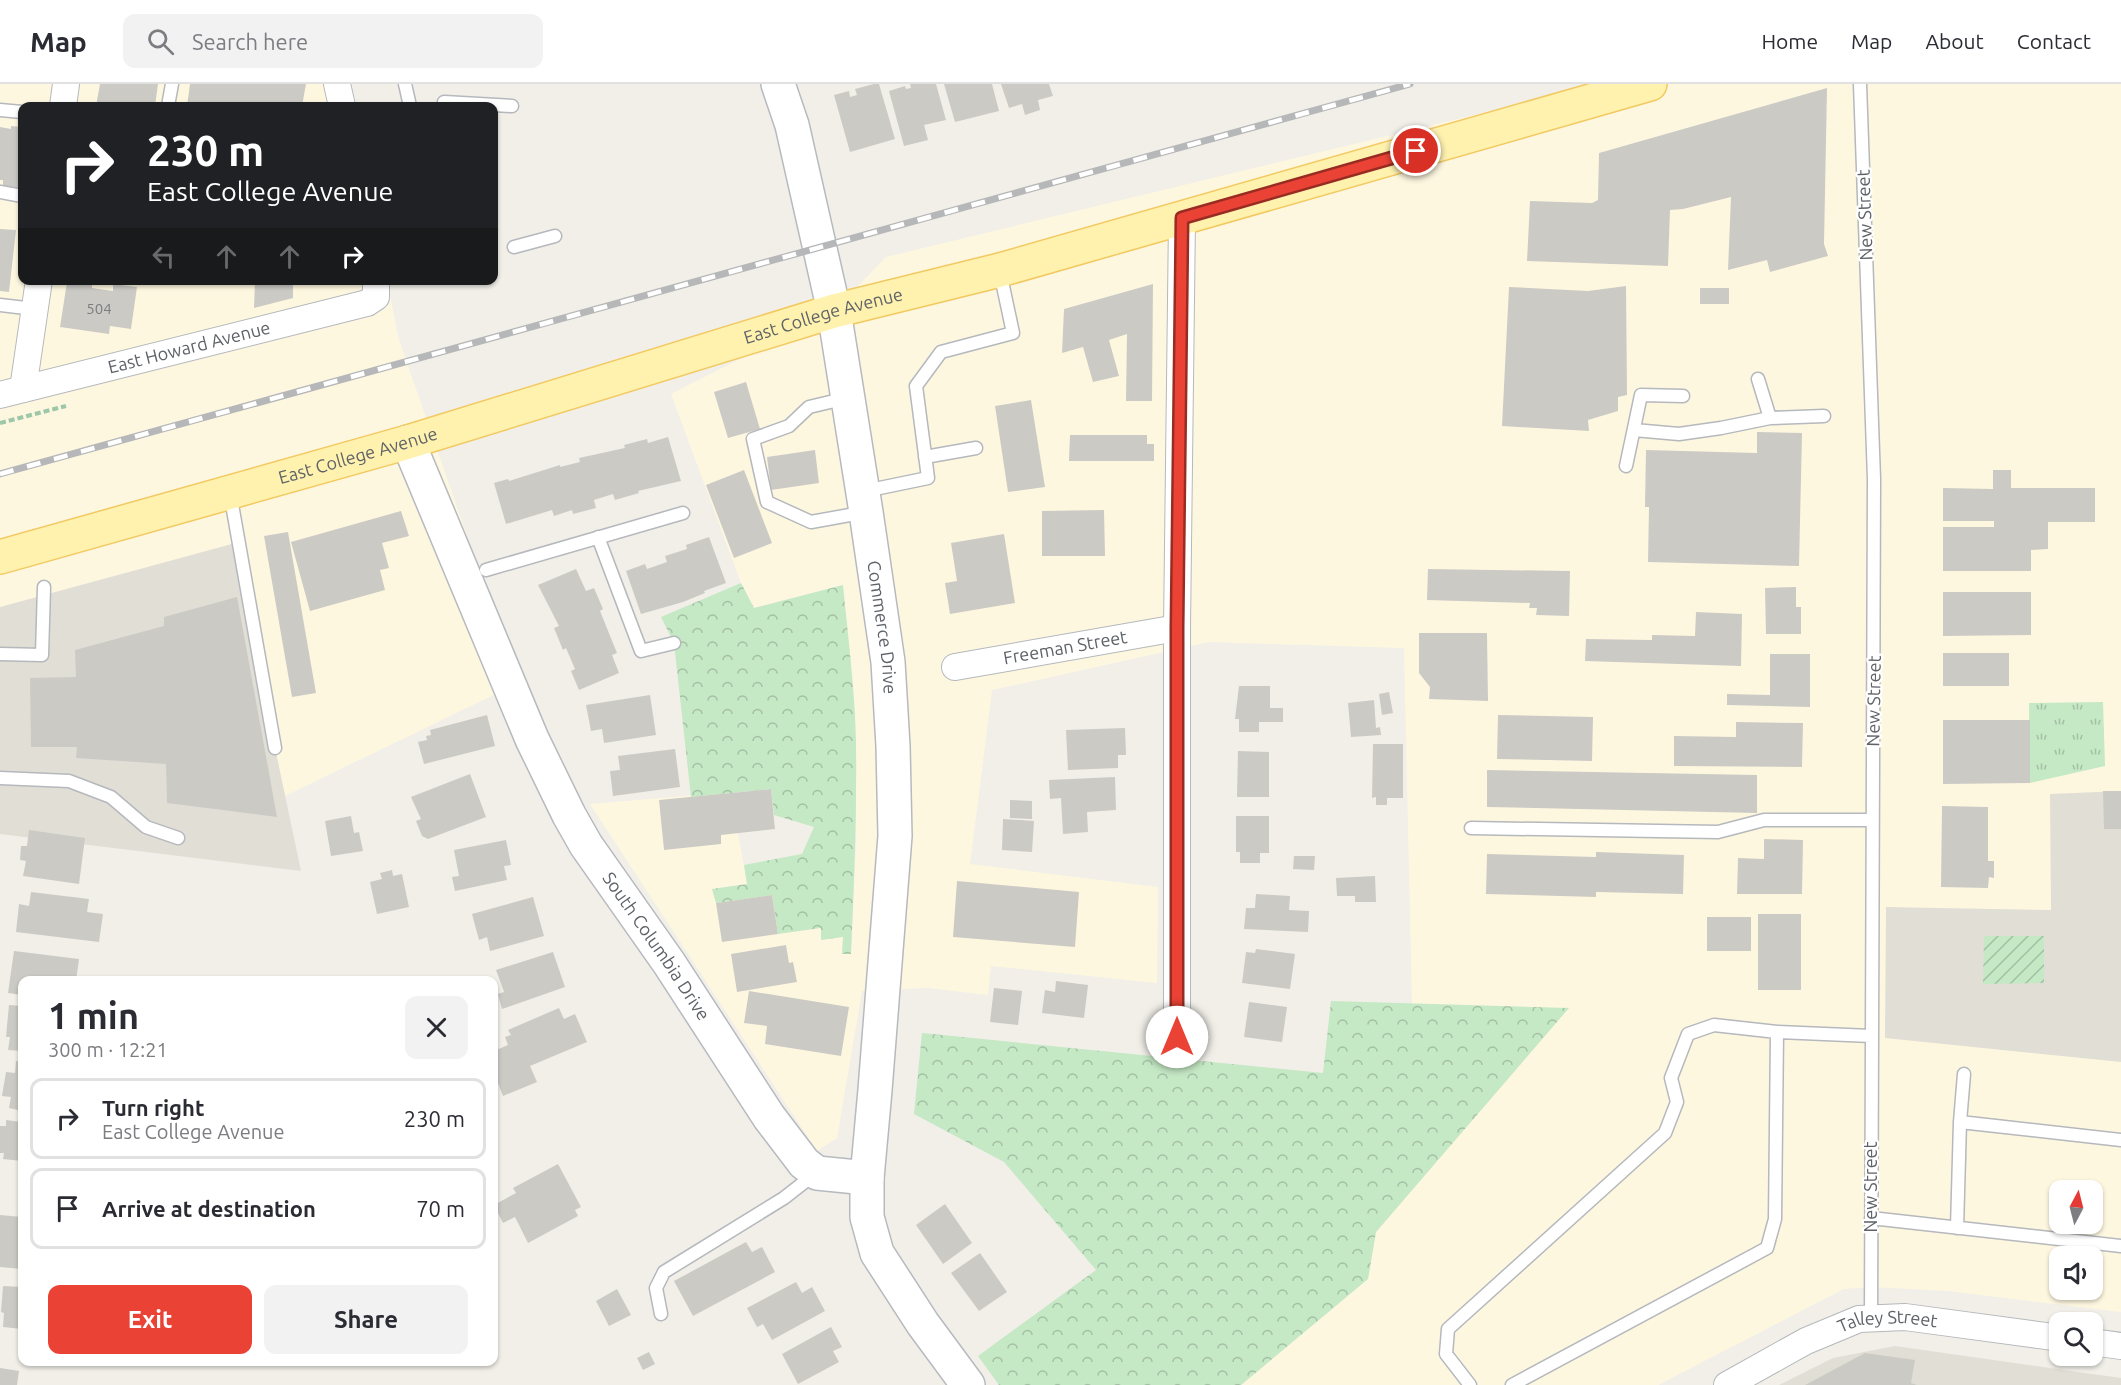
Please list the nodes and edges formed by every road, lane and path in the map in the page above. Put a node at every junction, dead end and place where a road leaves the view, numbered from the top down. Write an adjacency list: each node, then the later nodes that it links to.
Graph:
1 (66, 84): 8 (street)
2 (172, 84): 9 (lane)
3 (337, 84): 10 (street)
4 (405, 84): 11 (lane)
5 (778, 84): 26 (main road, Commerce Drive)
6 (1650, 84): 18 (main road, East College Avenue)
7 (1860, 84): 51 (lane, New Street)
8 (64, 102)
9 (169, 102)
10 (341, 102)
11 (409, 102)
12 (498, 105): 13 (lane)
13 (512, 106)
14 (0, 110): 15 (lane)
15 (18, 112)
16 (0, 192): 17 (lane)
17 (18, 195)
18 (1182, 218): 21 (main road, East College Avenue); 45 (street)
19 (555, 236): 20 (lane)
20 (514, 247)
21 (1000, 270): 26 (main road, East College Avenue); 36 (lane)
22 (38, 285): 25 (street)
23 (376, 289): 28 (street, East Howard Avenue)
24 (0, 305): 25 (lane)
25 (34, 309): 28 (street)
26 (834, 311): 30 (main road, Commerce Drive); 34 (main road, East College Avenue)
27 (1758, 380): 32 (lane)
28 (12, 392)
29 (1683, 396): 33 (lane)
30 (848, 398): 39 (main road, Commerce Drive); 39 (lane)
31 (1824, 416): 32 (lane)
32 (1770, 418): 33 (lane)
33 (1634, 430): 37 (lane)
34 (408, 442): 38 (main road, East College Avenue); 60 (main road, South Columbia Drive)
35 (976, 448): 36 (lane)
36 (925, 456): 39 (lane)
37 (1626, 466)
38 (230, 492): 42 (main road, East College Avenue); 49 (lane)
39 (864, 502): 61 (main road, Commerce Drive)
40 (683, 513): 41 (lane)
41 (598, 537): 43 (lane); 46 (lane)
42 (0, 557)
43 (486, 570)
44 (44, 587): 47 (lane)
45 (1177, 628): 48 (street, Freeman Street); 56 (street)
46 (674, 643)
47 (0, 654)
48 (955, 667)
49 (274, 748)
50 (0, 778): 53 (lane)
51 (1872, 820): 52 (lane); 55 (lane, New Street)
52 (1471, 828)
53 (178, 838)
54 (1777, 1032): 55 (lane); 71 (lane); 72 (lane)
55 (1871, 1036): 62 (lane, New Street)
56 (1177, 1037)
57 (1964, 1074): 58 (lane)
58 (1960, 1122): 59 (lane); 63 (lane)
59 (2121, 1140)
60 (817, 1173): 61 (main road); 65 (lane)
61 (867, 1178): 70 (main road)
62 (1871, 1218): 63 (lane); 66 (lane, New Street)
63 (1957, 1228): 64 (lane)
64 (2121, 1246)
65 (661, 1314)
66 (1871, 1319): 67 (street, Talley Street); 73 (street, Talley Street)
67 (2049, 1337)
68 (2103, 1344): 69 (street)
69 (2121, 1346)
70 (968, 1385)
71 (1470, 1385)
72 (1512, 1385)
73 (1727, 1385)

